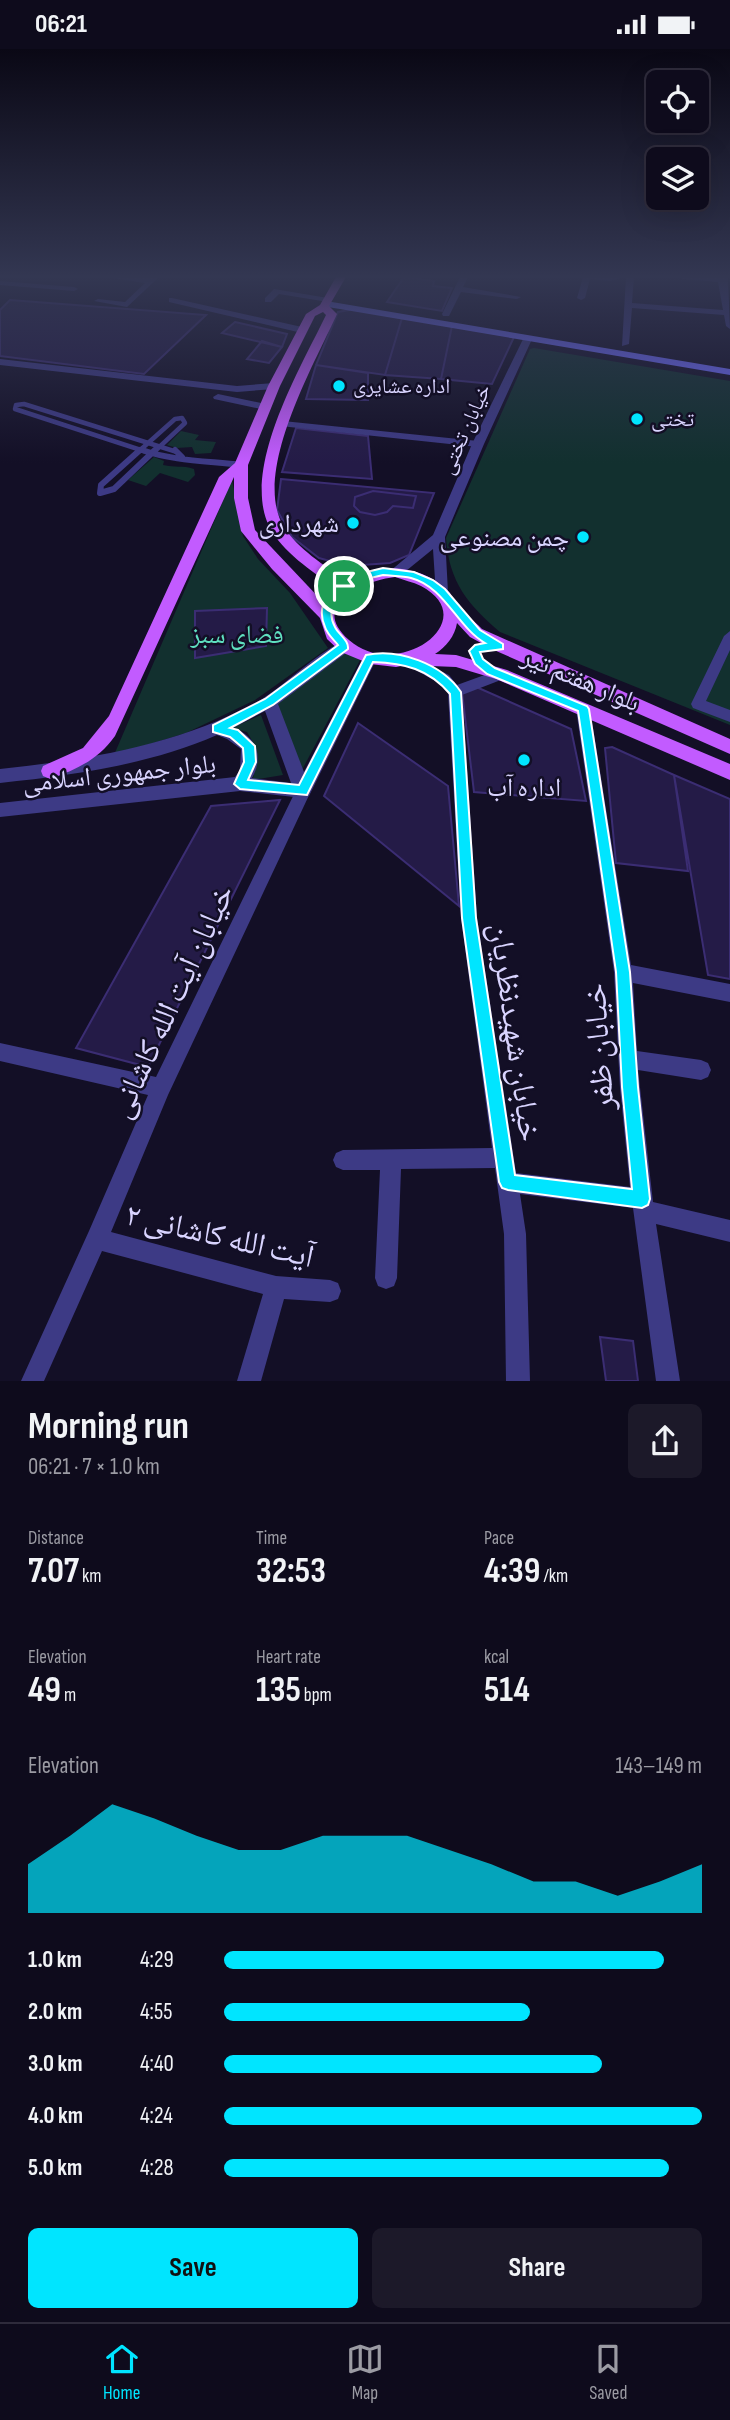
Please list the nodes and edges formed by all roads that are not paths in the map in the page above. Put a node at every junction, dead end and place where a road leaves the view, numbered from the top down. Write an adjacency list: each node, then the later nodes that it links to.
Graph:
1 (297, 339): 7 (main road)
2 (321, 339): 9 (main road)
3 (527, 339): 18 (street, خیابان تختی)
4 (540, 339): 13 (main road)
5 (596, 339): 8 (main road)
6 (625, 339): 8 (street)
7 (295, 343): 9 (main road); 14 (main road)
8 (625, 344): 11 (main road)
9 (318, 346): 16 (main road)
10 (0, 362): 14 (street)
11 (730, 363)
12 (0, 370): 15 (street)
13 (730, 372)
14 (274, 386): 15 (main road)
15 (266, 407): 23 (main road)
16 (283, 424): 18 (street); 26 (main road)
17 (150, 443): 19 (lane); 19 (lane); 20 (lane); 20 (lane)
18 (478, 444): 24 (street, خیابان تختی)
19 (161, 446): 21 (lane); 22 (lane)
20 (142, 450): 21 (lane); 21 (lane)
21 (152, 454): 22 (lane)
22 (182, 457): 23 (lane)
23 (241, 465): 28 (main road); 41 (main road)
24 (439, 537): 25 (street); 27 (street)
25 (396, 572): 26 (main road); 27 (main road)
26 (344, 586): 28 (main road)
27 (446, 599): 31 (main road, بلوار هفتم تیر); 33 (main road)
28 (327, 617): 30 (main road)
29 (730, 636): 38 (street)
30 (345, 646): 32 (main road); 36 (street, بلوار جمهوری اسلامی)
31 (500, 646): 34 (main road); 40 (main road, بلوار هفتم تیر)
32 (370, 658): 33 (main road); 45 (street)
33 (406, 659): 34 (main road, بلوار هفتم تیر); 35 (street)
34 (496, 672): 35 (street); 37 (main road, بلوار هفتم تیر)
35 (456, 692): 53 (street, خیابان شهیدنظریان)
36 (269, 702): 39 (street, بلوار جمهوری اسلامی); 45 (street)
37 (583, 709): 42 (main road, بلوار هفتم تیر); 47 (street, خیابان ظفر)
38 (730, 716)
39 (218, 729): 41 (street, بلوار جمهوری اسلامی); 44 (street)
40 (730, 747)
41 (50, 771): 43 (street, بلوار جمهوری اسلامی)
42 (730, 772)
43 (0, 776)
44 (240, 784): 45 (street, بلوار جمهوری اسلامی); 46 (street, بلوار جمهوری اسلامی)
45 (303, 791): 52 (street, خیابان آیت الله کاشانی)
46 (0, 810)
47 (623, 972): 48 (street); 50 (street, خیابان ظفر)
48 (730, 993)
49 (0, 1052): 52 (street)
50 (629, 1059): 51 (street); 57 (street, خیابان ظفر)
51 (701, 1070)
52 (160, 1088): 59 (street, خیابان آیت الله کاشانی)
53 (504, 1158): 54 (street); 56 (street, خیابان شهیدنظریان)
54 (391, 1159): 55 (street); 60 (street)
55 (343, 1160)
56 (508, 1182): 57 (street); 65 (street, خیابان شهیدنظریان)
57 (642, 1205): 58 (street); 66 (street, خیابان ظفر)
58 (730, 1231)
59 (97, 1239): 61 (street, آیت الله کاشانی ۲); 63 (street, خیابان آیت الله کاشانی)
60 (386, 1278)
61 (276, 1287): 62 (street, آیت الله کاشانی ۲); 64 (street)
62 (330, 1291)
63 (32, 1381)
64 (249, 1381)
65 (518, 1381)
66 (668, 1381)

